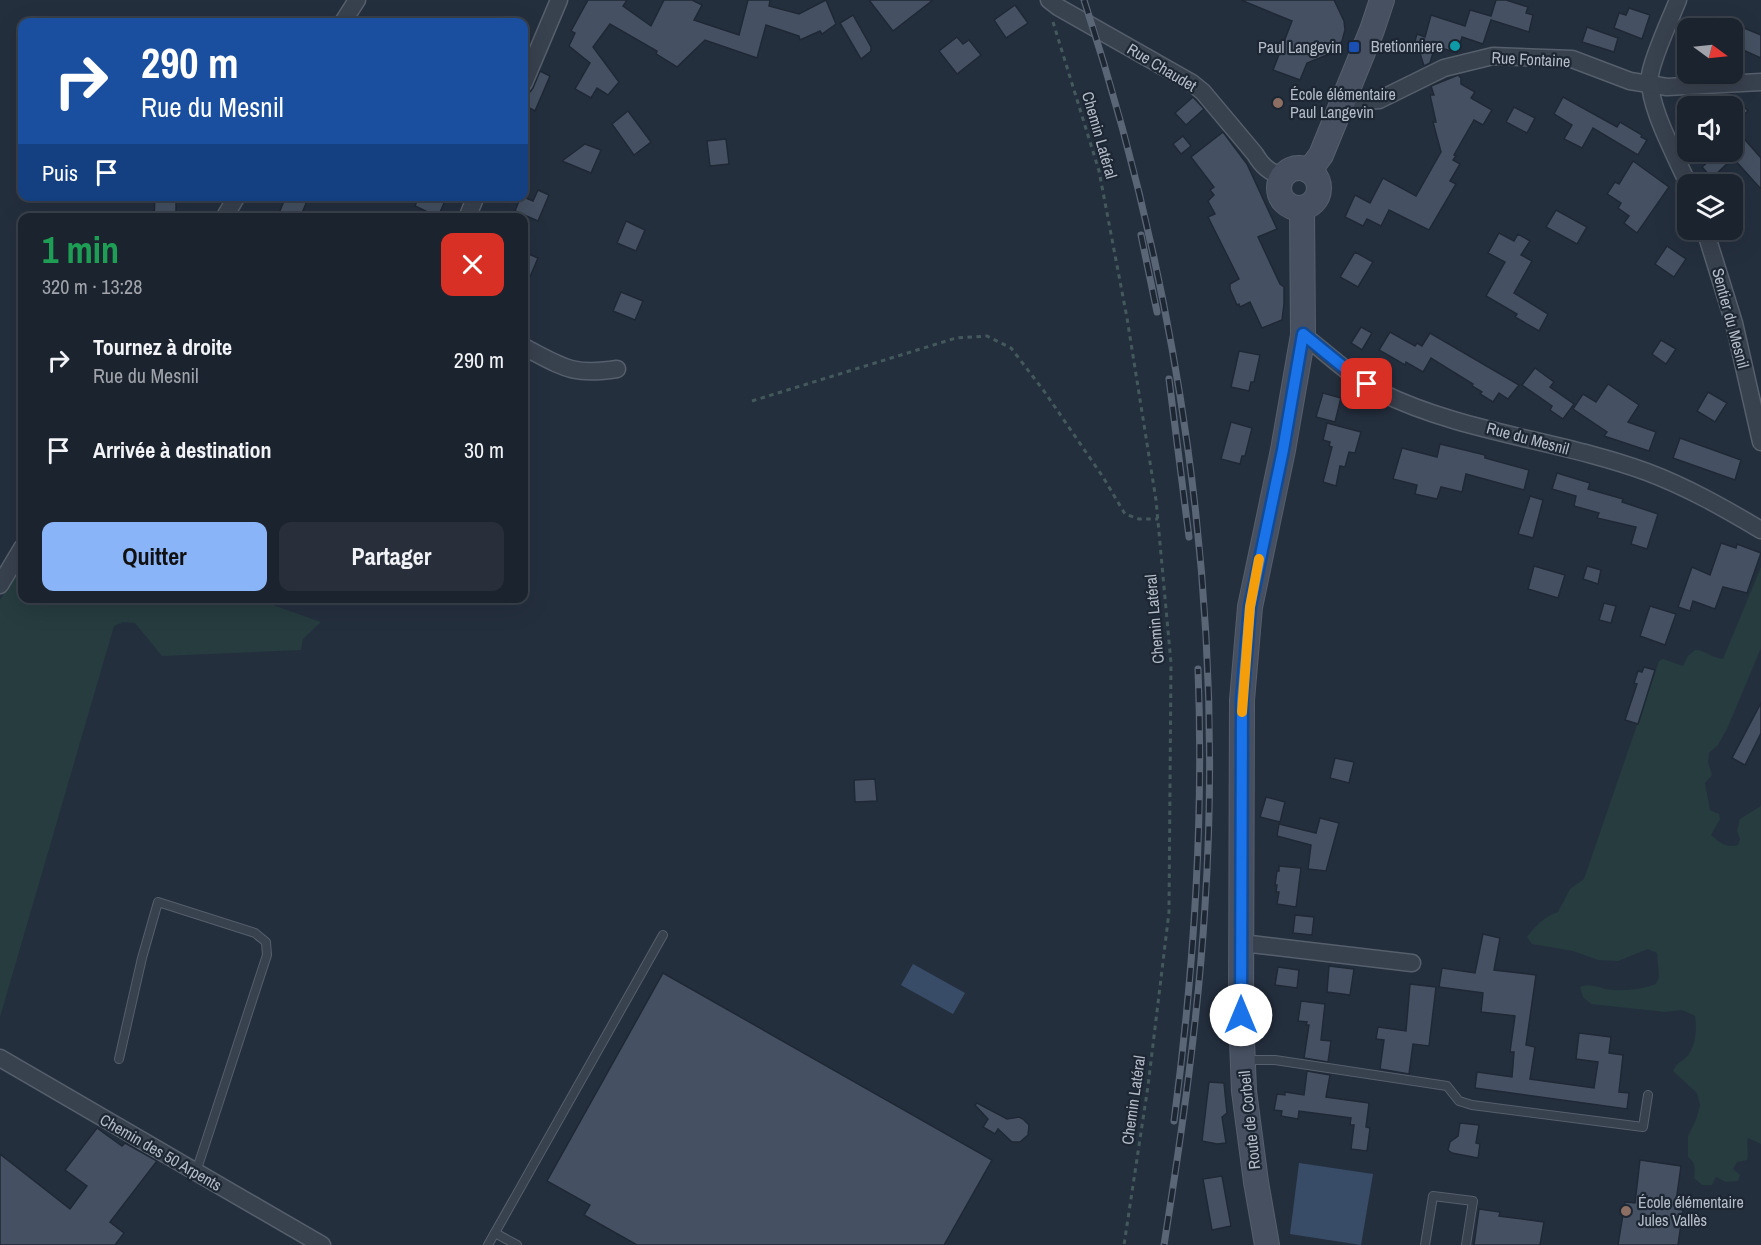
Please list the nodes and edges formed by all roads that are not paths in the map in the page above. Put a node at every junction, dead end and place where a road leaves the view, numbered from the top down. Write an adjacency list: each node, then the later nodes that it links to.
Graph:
1 (357, 0): 6 (street)
2 (559, 0): 7 (street)
3 (1382, 0): 10 (main road)
4 (1678, 0): 9 (street)
5 (1051, 8): 13 (street, Rue Chaudet)
6 (346, 18)
7 (528, 74)
8 (1761, 82): 9 (street, Rue Fontaine)
9 (1650, 85): 10 (street, Rue Fontaine); 12 (street)
10 (1343, 97): 11 (main road)
11 (1309, 171): 13 (main road); 14 (main road)
12 (1684, 174)
13 (1283, 177): 14 (main road)
14 (1302, 208): 16 (main road, Route de Corbeil)
15 (1708, 240): 19 (street, Sentier du Mesnil)
16 (1303, 334): 20 (street, Rue du Mesnil); 24 (main road, Route de Corbeil)
17 (528, 349): 18 (street)
18 (617, 369)
19 (1761, 442)
20 (1761, 530)
21 (18, 555): 22 (street)
22 (0, 585)
23 (663, 935): 31 (lane)
24 (1242, 943): 25 (street); 28 (main road, Route de Corbeil)
25 (1412, 963)
26 (0, 1058): 30 (street, Chemin des 50 Arpents)
27 (119, 1059): 30 (lane)
28 (1243, 1060): 29 (lane); 35 (main road, Route de Corbeil)
29 (1648, 1095)
30 (196, 1172): 32 (street, Chemin des 50 Arpents)
31 (495, 1233): 33 (lane); 34 (lane)
32 (322, 1245)
33 (488, 1245)
34 (517, 1245)
35 (1267, 1245)
36 (1425, 1245): 37 (lane)
37 (1466, 1245)

